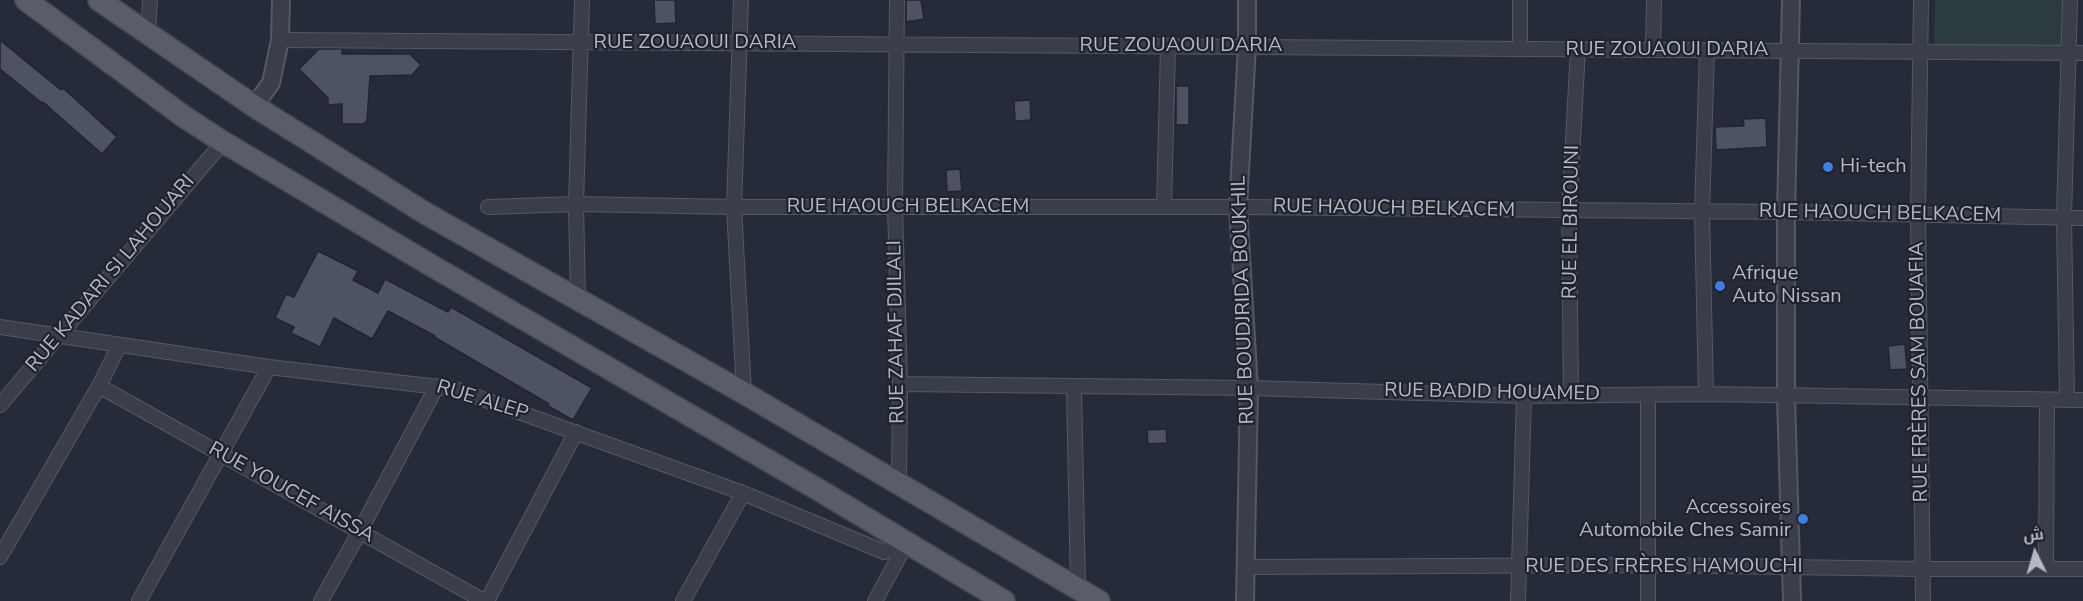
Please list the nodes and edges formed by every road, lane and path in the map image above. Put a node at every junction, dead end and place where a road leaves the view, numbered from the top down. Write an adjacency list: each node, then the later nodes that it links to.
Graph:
1 (26, 0): 29 (main road)
2 (99, 0): 14 (main road)
3 (150, 0): 14 (street)
4 (281, 0): 15 (street)
5 (582, 0): 16 (street)
6 (741, 0): 17 (street)
7 (897, 0): 18 (street, RUE ZAHAF DJILALI)
8 (1247, 0): 20 (street, RUE BOUDJRIDA BOUKHIL)
9 (1520, 0): 21 (street)
10 (1654, 0): 23 (street)
11 (1791, 0): 25 (street)
12 (1921, 0): 26 (street, RUE FRÈRES SAM BOUAFIA)
13 (2070, 0): 27 (street)
14 (148, 35): 28 (main road)
15 (280, 40): 16 (street, RUE ZOUAOUI DARIA); 28 (street)
16 (581, 42): 17 (street, RUE ZOUAOUI DARIA); 30 (street)
17 (741, 43): 18 (street, RUE ZOUAOUI DARIA); 33 (street)
18 (897, 44): 19 (street, RUE ZOUAOUI DARIA); 31 (street, RUE ZAHAF DJILALI)
19 (1168, 46): 20 (street, RUE ZOUAOUI DARIA); 34 (street)
20 (1247, 46): 21 (street, RUE ZOUAOUI DARIA); 35 (street, RUE BOUDJRIDA BOUKHIL)
21 (1520, 49): 22 (street, RUE ZOUAOUI DARIA)
22 (1578, 49): 23 (street, RUE ZOUAOUI DARIA); 36 (street, RUE EL BIROUNI)
23 (1653, 50): 24 (street, RUE ZOUAOUI DARIA)
24 (1707, 50): 25 (street, RUE ZOUAOUI DARIA); 37 (street)
25 (1790, 51): 26 (street, RUE ZOUAOUI DARIA); 38 (street)
26 (1920, 52): 27 (street, RUE ZOUAOUI DARIA); 39 (street, RUE FRÈRES SAM BOUAFIA)
27 (2076, 53): 40 (street)
28 (254, 106): 42 (main road)
29 (223, 142): 44 (street, RUE KADARI SI LAHOUARI); 68 (main road)
30 (576, 204): 32 (street, RUE HAOUCH BELKACEM); 33 (street, RUE HAOUCH BELKACEM); 42 (street)
31 (895, 206): 33 (street, RUE HAOUCH BELKACEM); 34 (street, RUE HAOUCH BELKACEM); 47 (street, RUE ZAHAF DJILALI)
32 (488, 207)
33 (734, 207): 52 (street)
34 (1164, 207): 35 (street, RUE HAOUCH BELKACEM)
35 (1238, 207): 36 (street, RUE HAOUCH BELKACEM); 51 (street, RUE BOUDJRIDA BOUKHIL)
36 (1569, 212): 37 (street, RUE HAOUCH BELKACEM); 54 (street, RUE EL BIROUNI)
37 (1702, 212): 38 (street, RUE HAOUCH BELKACEM); 53 (street)
38 (1786, 212): 39 (street, RUE HAOUCH BELKACEM); 57 (street)
39 (1918, 214): 40 (street, RUE HAOUCH BELKACEM); 58 (street, RUE FRÈRES SAM BOUAFIA)
40 (2064, 218): 41 (street, RUE HAOUCH BELKACEM); 60 (street)
41 (2083, 218)
42 (578, 300): 52 (main road)
43 (0, 327): 44 (street, RUE ALEP)
44 (60, 335): 45 (street, RUE ALEP); 62 (street, RUE KADARI SI LAHOUARI)
45 (119, 346): 46 (street, RUE ALEP); 48 (street)
46 (269, 367): 49 (street, RUE ALEP); 64 (street)
47 (900, 384): 50 (street, RUE BADID HOUAMED); 65 (street, RUE ZAHAF DJILALI)
48 (99, 386): 64 (street, RUE YOUCEF AISSA); 69 (street)
49 (437, 386): 63 (street, RUE ALEP); 67 (street)
50 (1074, 387): 51 (street, RUE BADID HOUAMED); 77 (street)
51 (1249, 388): 56 (street, RUE BADID HOUAMED); 72 (street, RUE BOUDJRIDA BOUKHIL)
52 (744, 393): 65 (main road)
53 (1706, 394): 55 (street, RUE BADID HOUAMED); 57 (street, RUE BADID HOUAMED)
54 (1571, 395): 55 (street, RUE BADID HOUAMED); 56 (street, RUE BADID HOUAMED)
55 (1648, 395): 70 (street)
56 (1524, 396): 73 (street)
57 (1786, 396): 58 (street, RUE BADID HOUAMED); 71 (street)
58 (1921, 397): 59 (street, RUE BADID HOUAMED); 76 (street, RUE FRÈRES SAM BOUAFIA)
59 (2047, 400): 60 (street, RUE BADID HOUAMED); 74 (street)
60 (2067, 400): 61 (street, RUE BADID HOUAMED)
61 (2083, 400)
62 (0, 405)
63 (576, 432): 66 (street, RUE ALEP); 80 (street)
64 (221, 455): 67 (street, RUE YOUCEF AISSA); 78 (street)
65 (899, 484): 77 (main road)
66 (743, 493): 68 (street, RUE ALEP); 81 (street)
67 (360, 531): 79 (street); 80 (street, RUE YOUCEF AISSA)
68 (906, 544): 82 (street); 83 (main road)
69 (0, 557)
70 (1648, 565): 71 (street, RUE DES FRÈRES HAMOUCHI); 73 (street, RUE DES FRÈRES HAMOUCHI); 87 (street)
71 (1792, 566): 76 (street, RUE DES FRÈRES HAMOUCHI); 88 (street)
72 (1246, 567): 73 (street, RUE DES FRÈRES HAMOUCHI); 85 (street, RUE BOUDJRIDA BOUKHIL)
73 (1518, 567): 86 (street)
74 (2046, 567): 75 (street, RUE DES FRÈRES HAMOUCHI); 76 (street, RUE DES FRÈRES HAMOUCHI)
75 (2083, 568)
76 (1922, 569): 89 (street, RUE FRÈRES SAM BOUAFIA)
77 (1078, 589): 84 (main road)
78 (139, 601)
79 (321, 601)
80 (486, 601)
81 (683, 601)
82 (875, 601)
83 (1004, 601)
84 (1099, 601)
85 (1245, 601)
86 (1518, 601)
87 (1648, 601)
88 (1792, 601)
89 (1923, 601)

